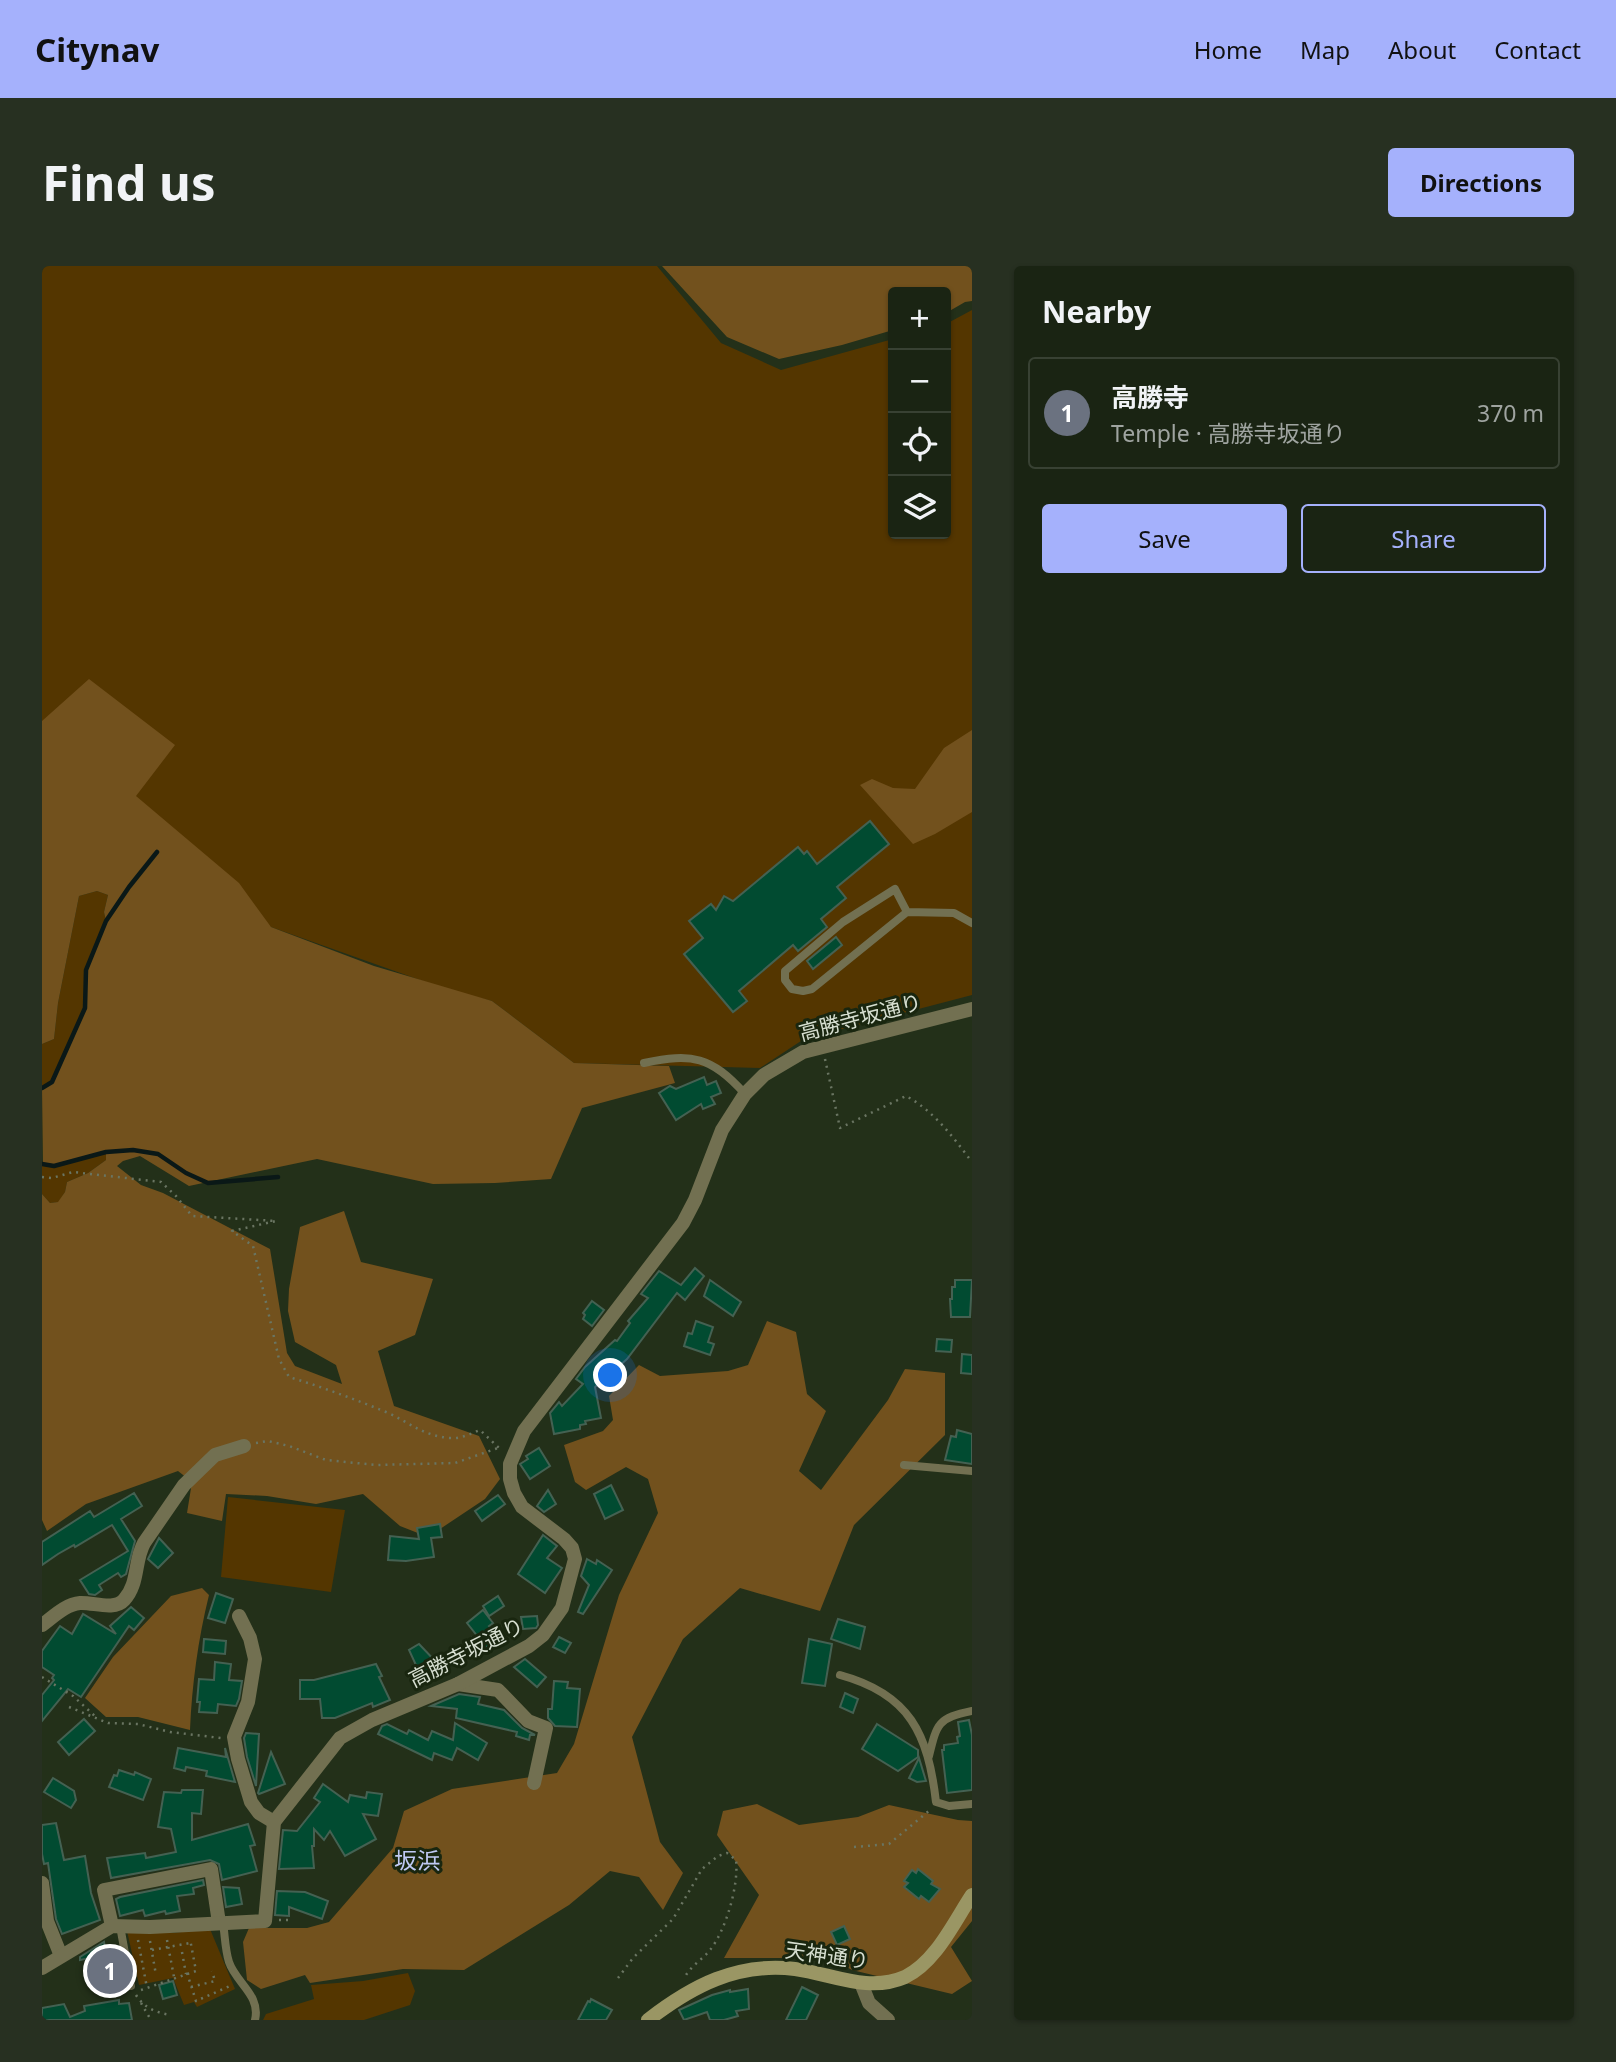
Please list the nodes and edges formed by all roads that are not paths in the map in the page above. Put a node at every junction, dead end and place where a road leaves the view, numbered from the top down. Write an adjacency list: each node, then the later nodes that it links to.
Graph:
1 (907, 912): 1 (lane); 2 (lane)
2 (972, 923)
3 (972, 1009): 5 (street, 高勝寺坂通り)
4 (644, 1063): 5 (lane)
5 (746, 1094): 12 (street, 高勝寺坂通り)
6 (244, 1446): 10 (street)
7 (904, 1465): 8 (lane)
8 (972, 1471)
9 (239, 1616): 17 (street)
10 (42, 1625)
11 (840, 1675): 14 (lane)
12 (458, 1684): 15 (street); 17 (street, 高勝寺坂通り)
13 (972, 1711): 14 (lane)
14 (929, 1756): 16 (lane)
15 (534, 1783)
16 (972, 1804)
17 (274, 1822): 20 (street)
18 (42, 1883): 22 (street)
19 (972, 1895): 24 (street, 天神通り)
20 (221, 1923): 21 (street); 21 (street); 26 (lane)
21 (116, 1926): 22 (street); 25 (lane)
22 (61, 1955): 23 (street)
23 (42, 1968)
24 (861, 1983): 27 (street, 天神通り); 28 (street)
25 (131, 1986)
26 (255, 2020)
27 (648, 2020)
28 (888, 2020)

